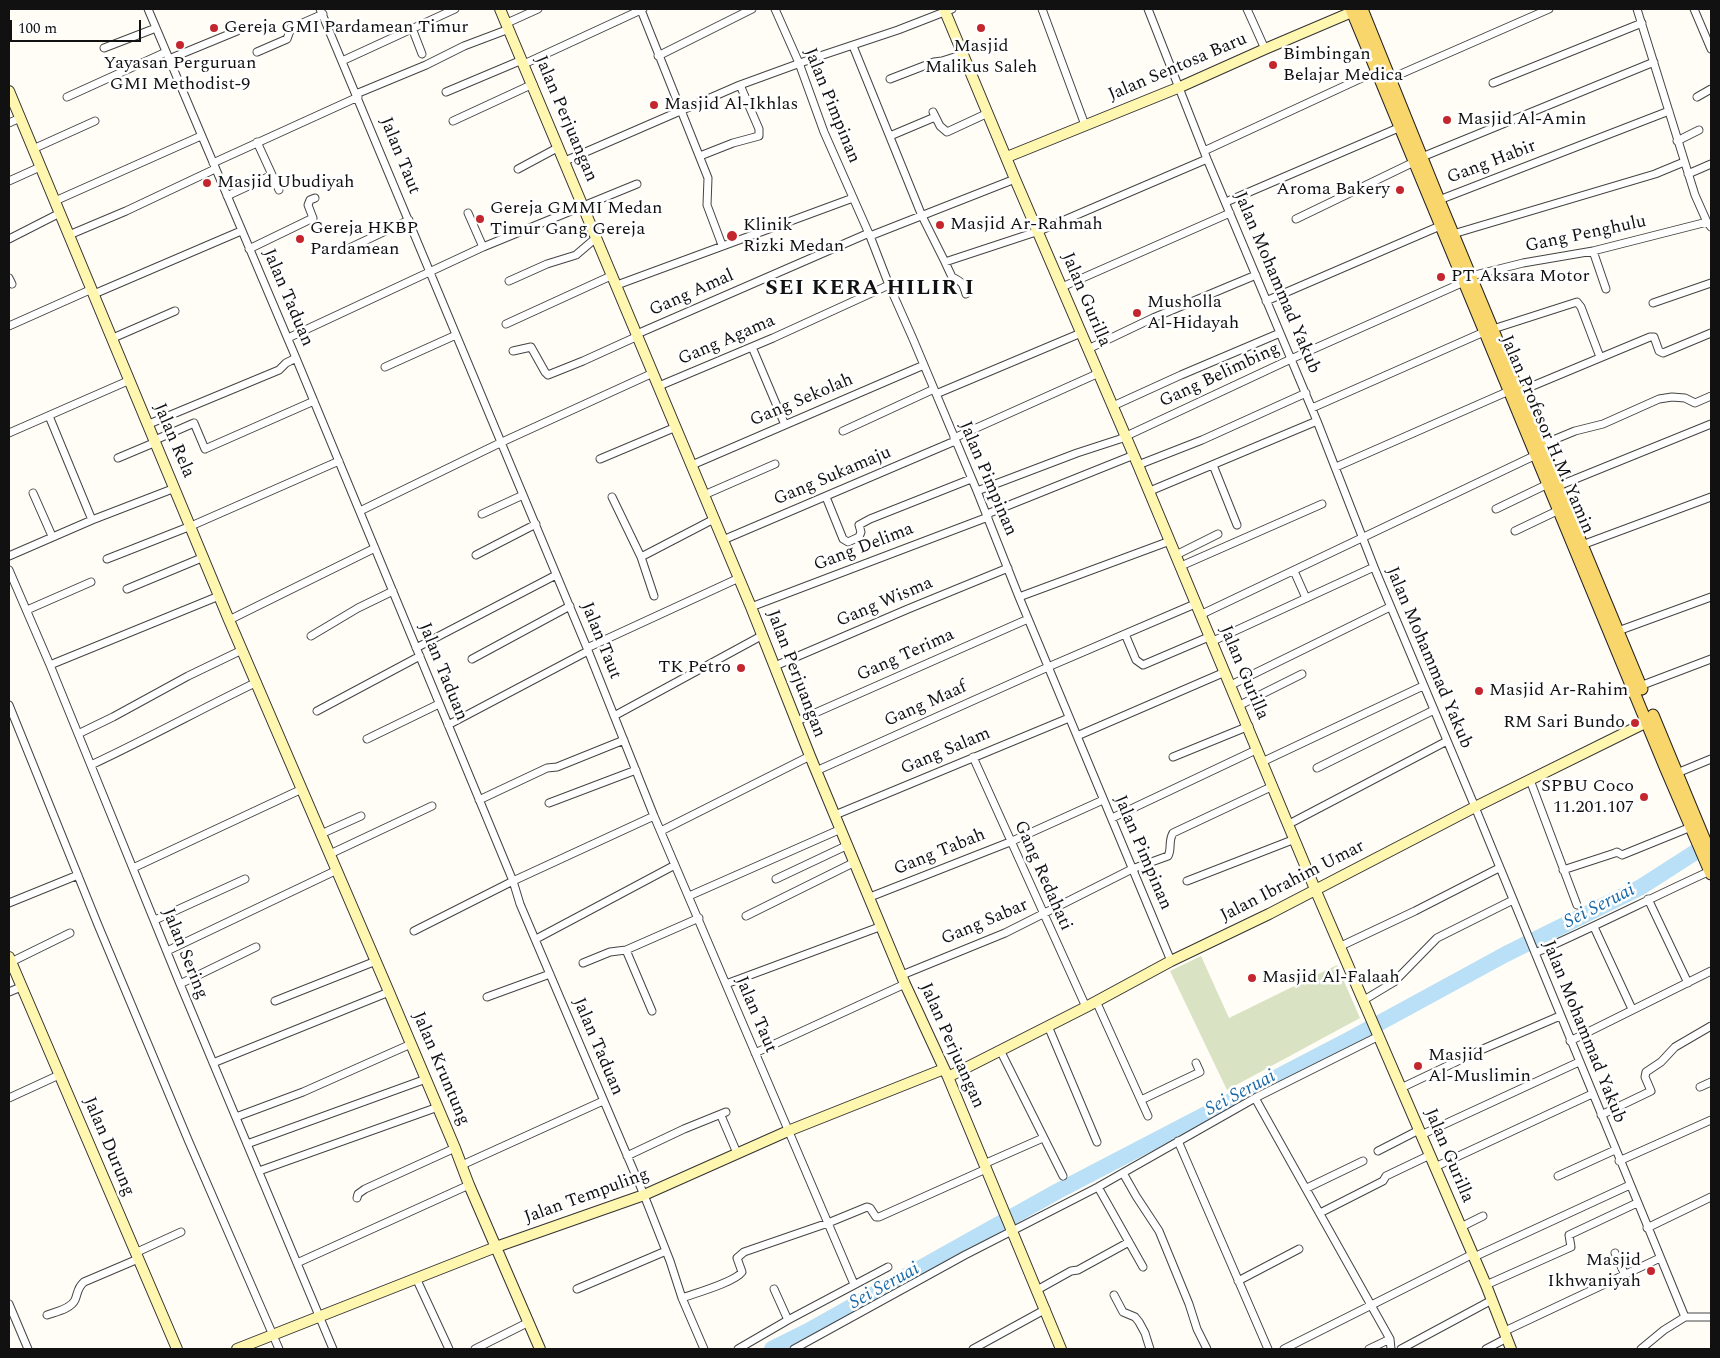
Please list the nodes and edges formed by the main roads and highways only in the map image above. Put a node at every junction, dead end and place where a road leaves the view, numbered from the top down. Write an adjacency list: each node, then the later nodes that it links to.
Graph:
1 (1356, 10): 2 (main road, Jalan Profesor H.M. Yamin)
2 (1418, 160): 3 (main road, Jalan Profesor H.M. Yamin); 3 (main road, Jalan Profesor H.M. Yamin)
3 (1468, 279): 4 (main road, Jalan Profesor H.M. Yamin)
4 (1553, 485): 5 (main road, Jalan Profesor H.M. Yamin); 5 (main road, Jalan Profesor H.M. Yamin)
5 (1605, 609): 6 (main road, Jalan Profesor H.M. Yamin); 6 (main road, Jalan Profesor H.M. Yamin)
6 (1650, 720): 7 (main road, Jalan Profesor H.M. Yamin); 7 (main road, Jalan Profesor H.M. Yamin)
7 (1696, 833): 8 (main road, Jalan Profesor H.M. Yamin)
8 (1708, 855): 9 (main road, Jalan Profesor H.M. Yamin)
9 (1711, 873)

